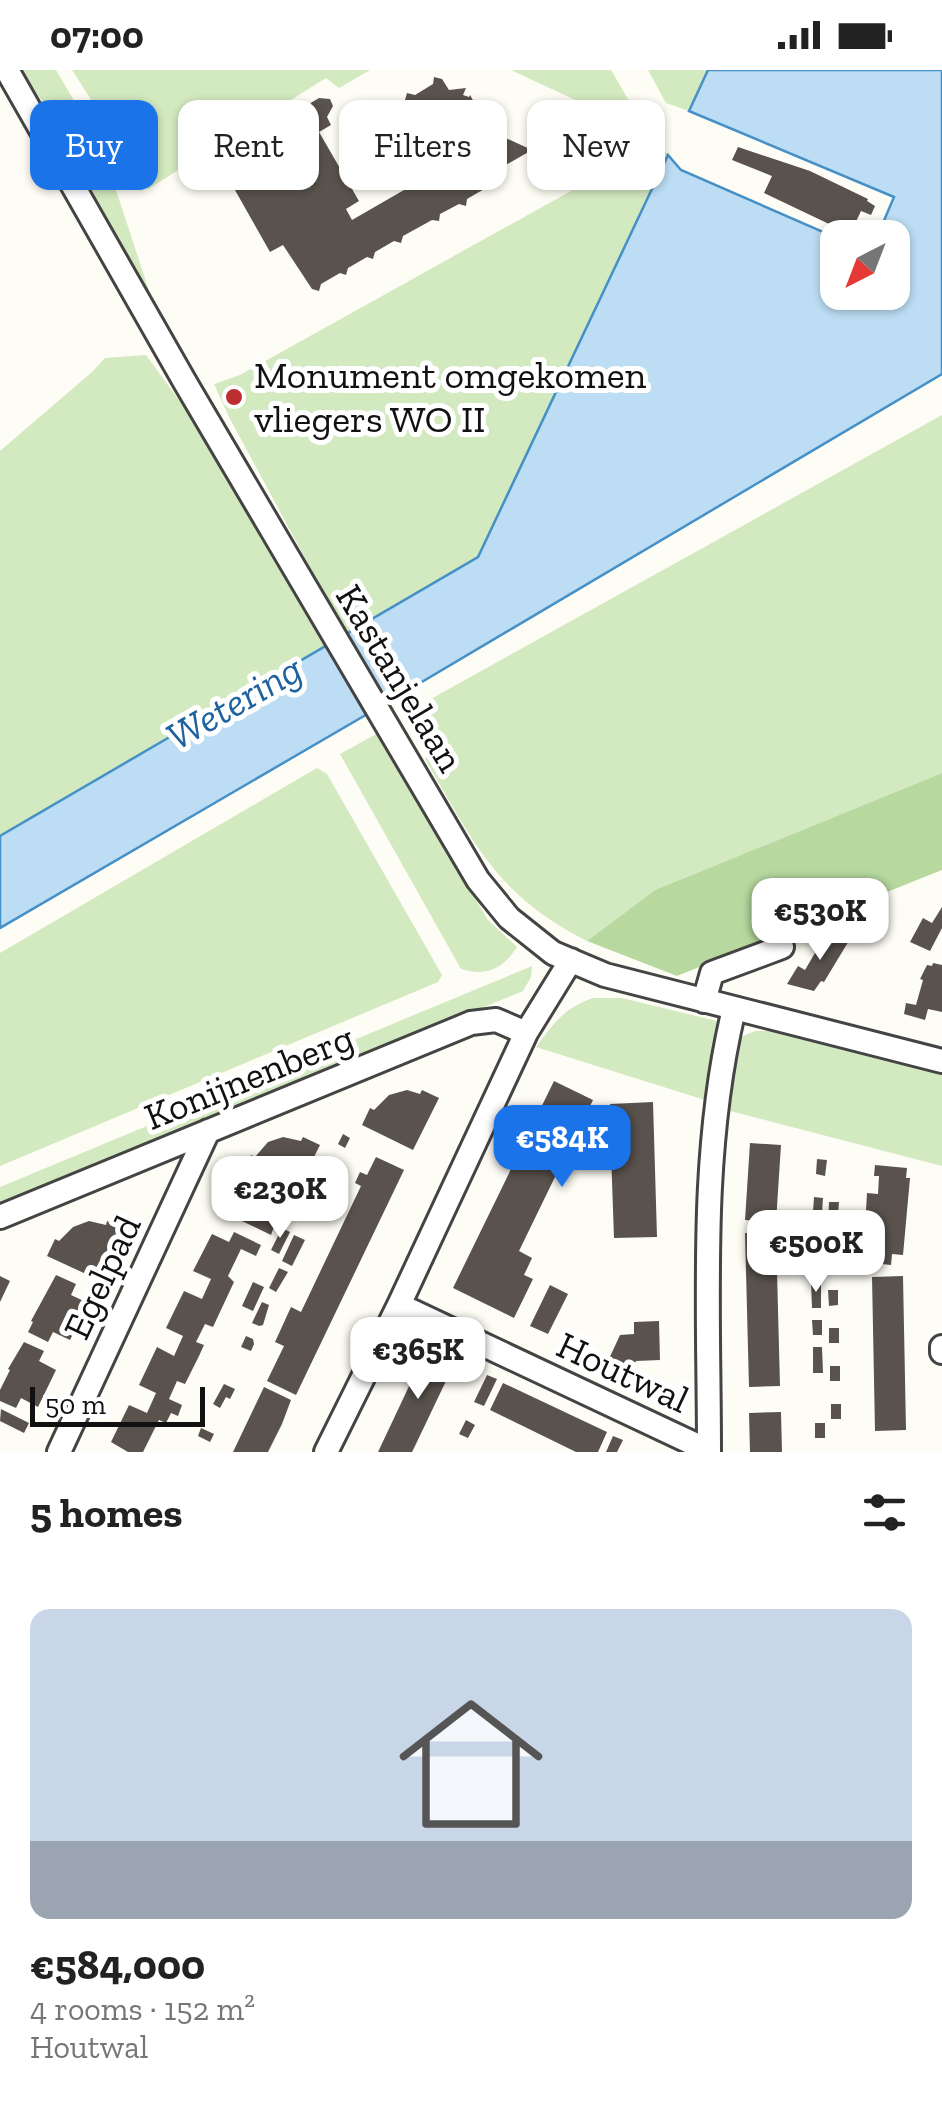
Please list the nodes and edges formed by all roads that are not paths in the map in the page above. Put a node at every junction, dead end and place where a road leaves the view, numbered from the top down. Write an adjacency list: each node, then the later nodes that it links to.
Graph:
1 (7, 70): 3 (street, Kastanjelaan)
2 (782, 947): 4 (street)
3 (571, 960): 4 (street, Kastanjelaan); 6 (street)
4 (704, 1001): 5 (street, Kastanjelaan)
5 (734, 1009): 7 (street, Kastanjelaan); 11 (street)
6 (526, 1033): 8 (street, Konijnenberg); 10 (street)
7 (942, 1061)
8 (208, 1131): 9 (street, Konijnenberg); 12 (street, Egelpad)
9 (0, 1217)
10 (399, 1305): 11 (street, Houtwal); 13 (street)
11 (709, 1451)
12 (59, 1452)
13 (326, 1452)

